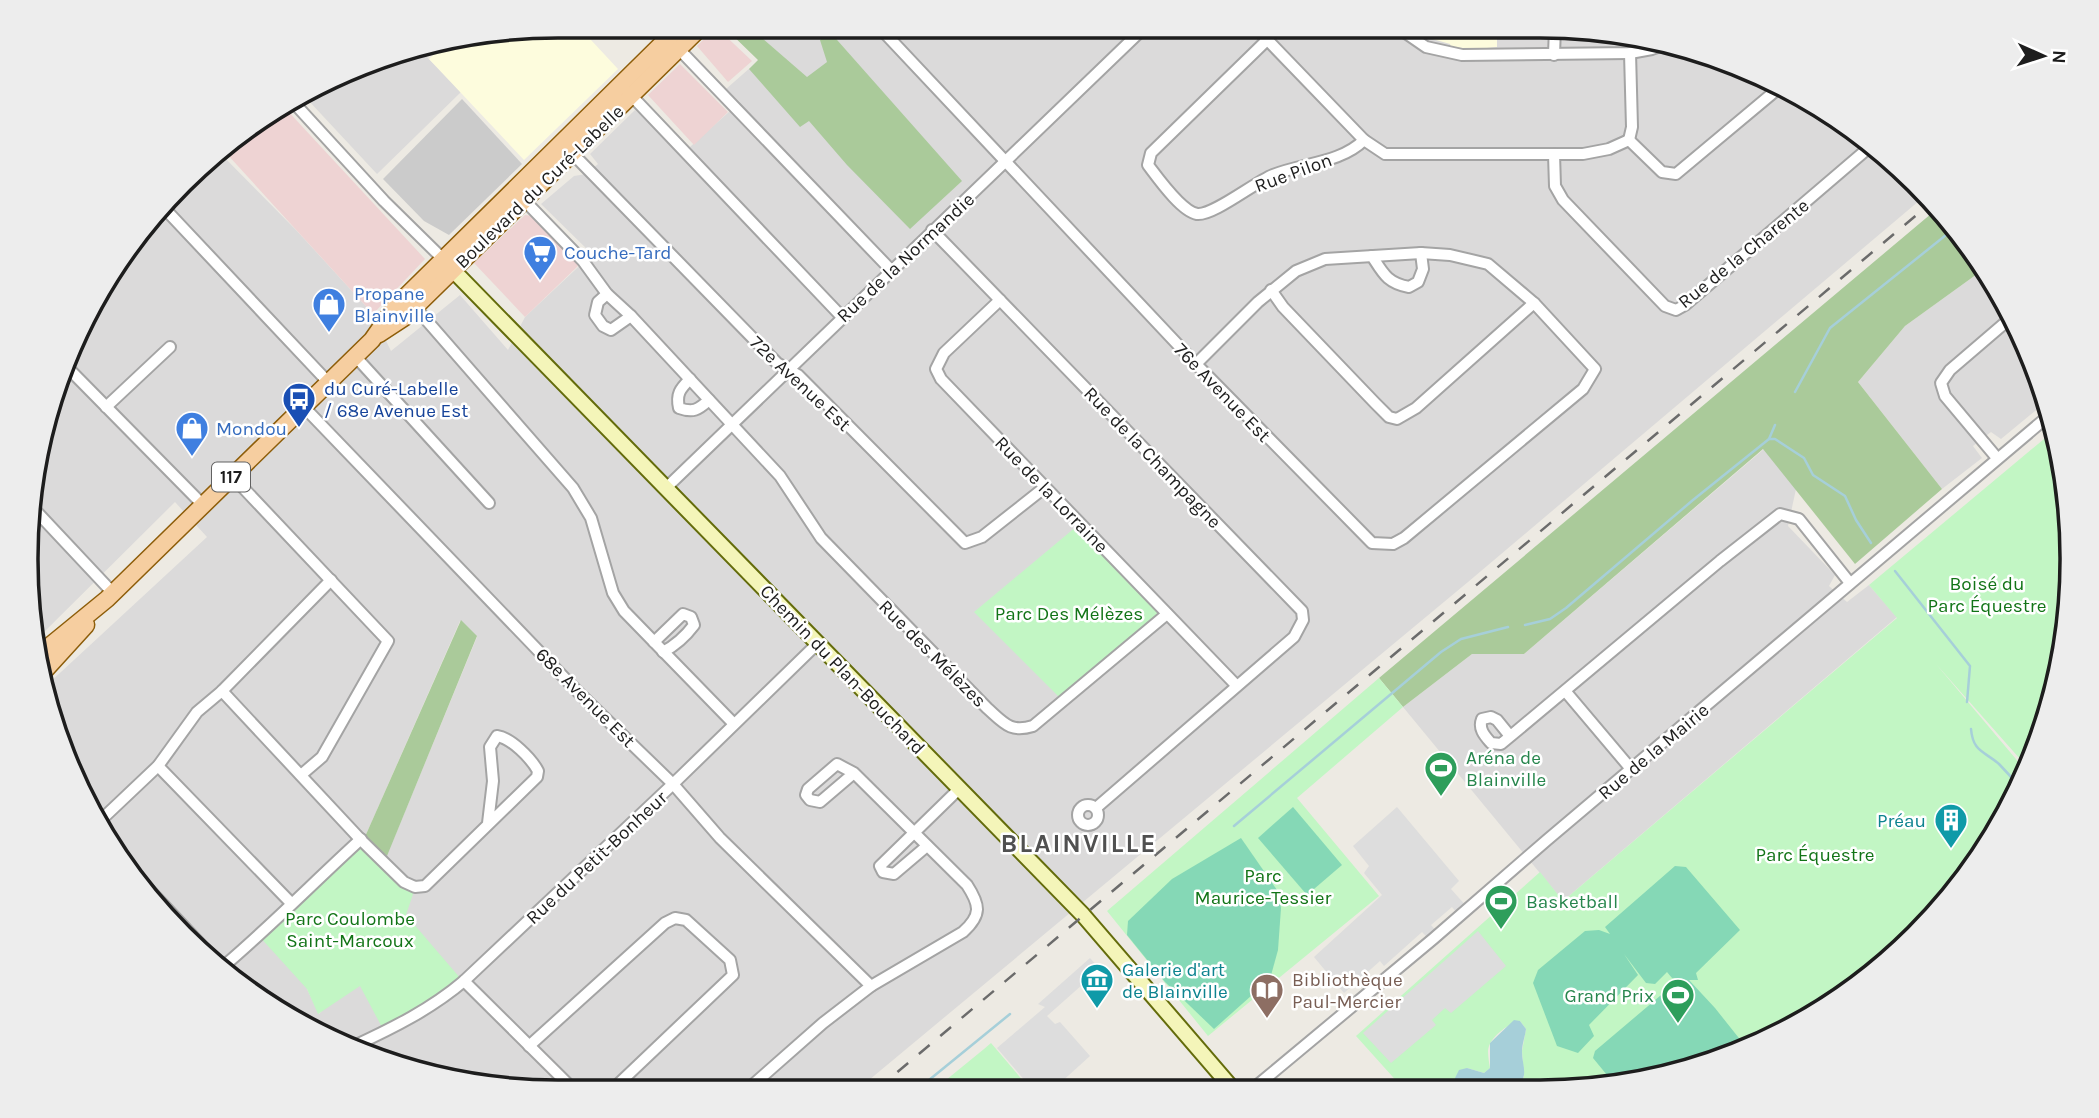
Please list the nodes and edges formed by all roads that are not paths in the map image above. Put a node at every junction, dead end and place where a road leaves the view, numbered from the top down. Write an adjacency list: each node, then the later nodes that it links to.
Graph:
1 (675, 38): 8 (main road, Boulevard du Curé-Labelle / 117)
2 (683, 38): 8 (main road, Boulevard du Curé-Labelle / 117)
3 (889, 38): 20 (street, 76e Avenue Est)
4 (1135, 38): 20 (street, Rue de la Normandie)
5 (1413, 38): 11 (street)
6 (1555, 39): 11 (street)
7 (1267, 40): 15 (street); 15 (street, Rue Pilon)
8 (673, 44): 12 (main road, Boulevard du Curé-Labelle / 117); 27 (street)
9 (1649, 51): 10 (street)
10 (1630, 53): 11 (street); 16 (street)
11 (1554, 55)
12 (626, 90): 18 (main road, Boulevard du Curé-Labelle / 117); 26 (main road, Boulevard du Curé-Labelle / 117); 34 (street)
13 (1772, 93): 16 (street)
14 (299, 108): 26 (street)
15 (1364, 140): 19 (street)
16 (1629, 140): 19 (street)
17 (1864, 152): 19 (street, Rue de la Charente)
18 (572, 153): 21 (main road, Boulevard du Curé-Labelle / 117); 40 (street, 72e Avenue Est)
19 (1554, 155)
20 (1006, 162): 23 (street, Rue de la Normandie); 39 (street, 76e Avenue Est)
21 (524, 200): 26 (main road, Boulevard du Curé-Labelle / 117); 29 (street, Rue des Mélèzes)
22 (170, 214): 43 (street)
23 (932, 230): 27 (street, Rue de la Normandie); 30 (street, Rue de la Champagne)
24 (1421, 253): 25 (street); 25 (street); 31 (street)
25 (1372, 256): 28 (street)
26 (448, 265): 32 (main road, Boulevard du Curé-Labelle / 117); 36 (main road, Boulevard du Curé-Labelle / 117); 51 (street, Chemin du Plan-Bouchard)
27 (891, 270): 34 (street, Rue de la Normandie)
28 (1271, 290): 31 (street); 39 (street)
29 (607, 294): 33 (street, Rue des Mélèzes); 33 (street)
30 (1000, 300): 52 (street, Rue de la Lorraine); 65 (street, Rue de la Champagne)
31 (1534, 303): 39 (street, 76e Avenue Est)
32 (415, 307): 36 (main road, Boulevard du Curé-Labelle / 117); 60 (street)
33 (631, 316): 42 (street, Rue des Mélèzes)
34 (842, 317): 40 (street, Rue de la Normandie)
35 (2004, 324): 49 (street)
36 (372, 340): 38 (main road, Boulevard du Curé-Labelle / 117)
37 (170, 347): 45 (street)
38 (355, 356): 43 (main road, Boulevard du Curé-Labelle / 117); 53 (street)
39 (1196, 364)
40 (788, 370): 48 (street, Rue de la Normandie); 52 (street, 72e Avenue Est)
41 (73, 373): 45 (street)
42 (690, 379): 44 (street, Rue des Mélèzes); 44 (street)
43 (328, 382): 46 (main road, Boulevard du Curé-Labelle / 117)
44 (709, 400): 48 (street, Rue des Mélèzes)
45 (106, 407): 54 (street)
46 (303, 407): 50 (main road, Boulevard du Curé-Labelle / 117); 74 (street, 68e Avenue Est)
47 (2042, 421): 49 (street, Rue de la Mairie)
48 (732, 424): 51 (street, Rue de la Normandie); 59 (street, Rue des Mélèzes)
49 (1997, 458): 57 (street, Rue de la Mairie)
50 (232, 477): 54 (main road, Boulevard du Curé-Labelle / 117); 56 (street)
51 (666, 488): 61 (street, Chemin du Plan-Bouchard)
52 (1044, 488): 59 (street, Rue de la Lorraine)
53 (489, 503)
54 (203, 505): 58 (main road, Boulevard du Curé-Labelle / 117)
55 (41, 516): 58 (street)
56 (331, 580): 66 (street); 73 (street)
57 (1850, 583): 67 (street); 71 (street, Rue de la Mairie)
58 (110, 596): 62 (main road, Boulevard du Curé-Labelle / 117); 64 (main road, Boulevard du Curé-Labelle / 117)
59 (1167, 614): 65 (street, Rue de la Lorraine)
60 (654, 642): 63 (street); 63 (street)
61 (818, 643): 68 (street, Rue du Petit-Bonheur); 75 (street, Chemin du Plan-Bouchard)
62 (47, 648)
63 (663, 652): 68 (street)
64 (50, 665)
65 (1236, 685): 76 (street)
66 (222, 691): 70 (street); 73 (street)
67 (1566, 692): 69 (street); 71 (street)
68 (734, 724): 74 (street, Rue du Petit-Bonheur)
69 (1510, 736)
70 (158, 766): 77 (street); 82 (street)
71 (1631, 769): 92 (street, Rue de la Mairie)
72 (854, 773): 79 (street)
73 (301, 775): 80 (street)
74 (673, 784): 84 (street, Rue du Petit-Bonheur); 85 (street, 68e Avenue Est)
75 (960, 788): 79 (street); 91 (street, Chemin du Plan-Bouchard)
76 (1096, 808)
77 (106, 815)
78 (488, 823): 78 (street); 80 (street)
79 (915, 833): 81 (street); 81 (street)
80 (361, 839): 82 (street)
81 (927, 846): 85 (street)
82 (291, 903): 83 (street)
83 (229, 961)
84 (464, 981): 86 (street, Rue du Petit-Bonheur); 87 (street)
85 (871, 986): 90 (street)
86 (364, 1041)
87 (529, 1046): 88 (street); 89 (street)
88 (564, 1080)
89 (623, 1080)
90 (758, 1080)
91 (1225, 1080)
92 (1263, 1080)

